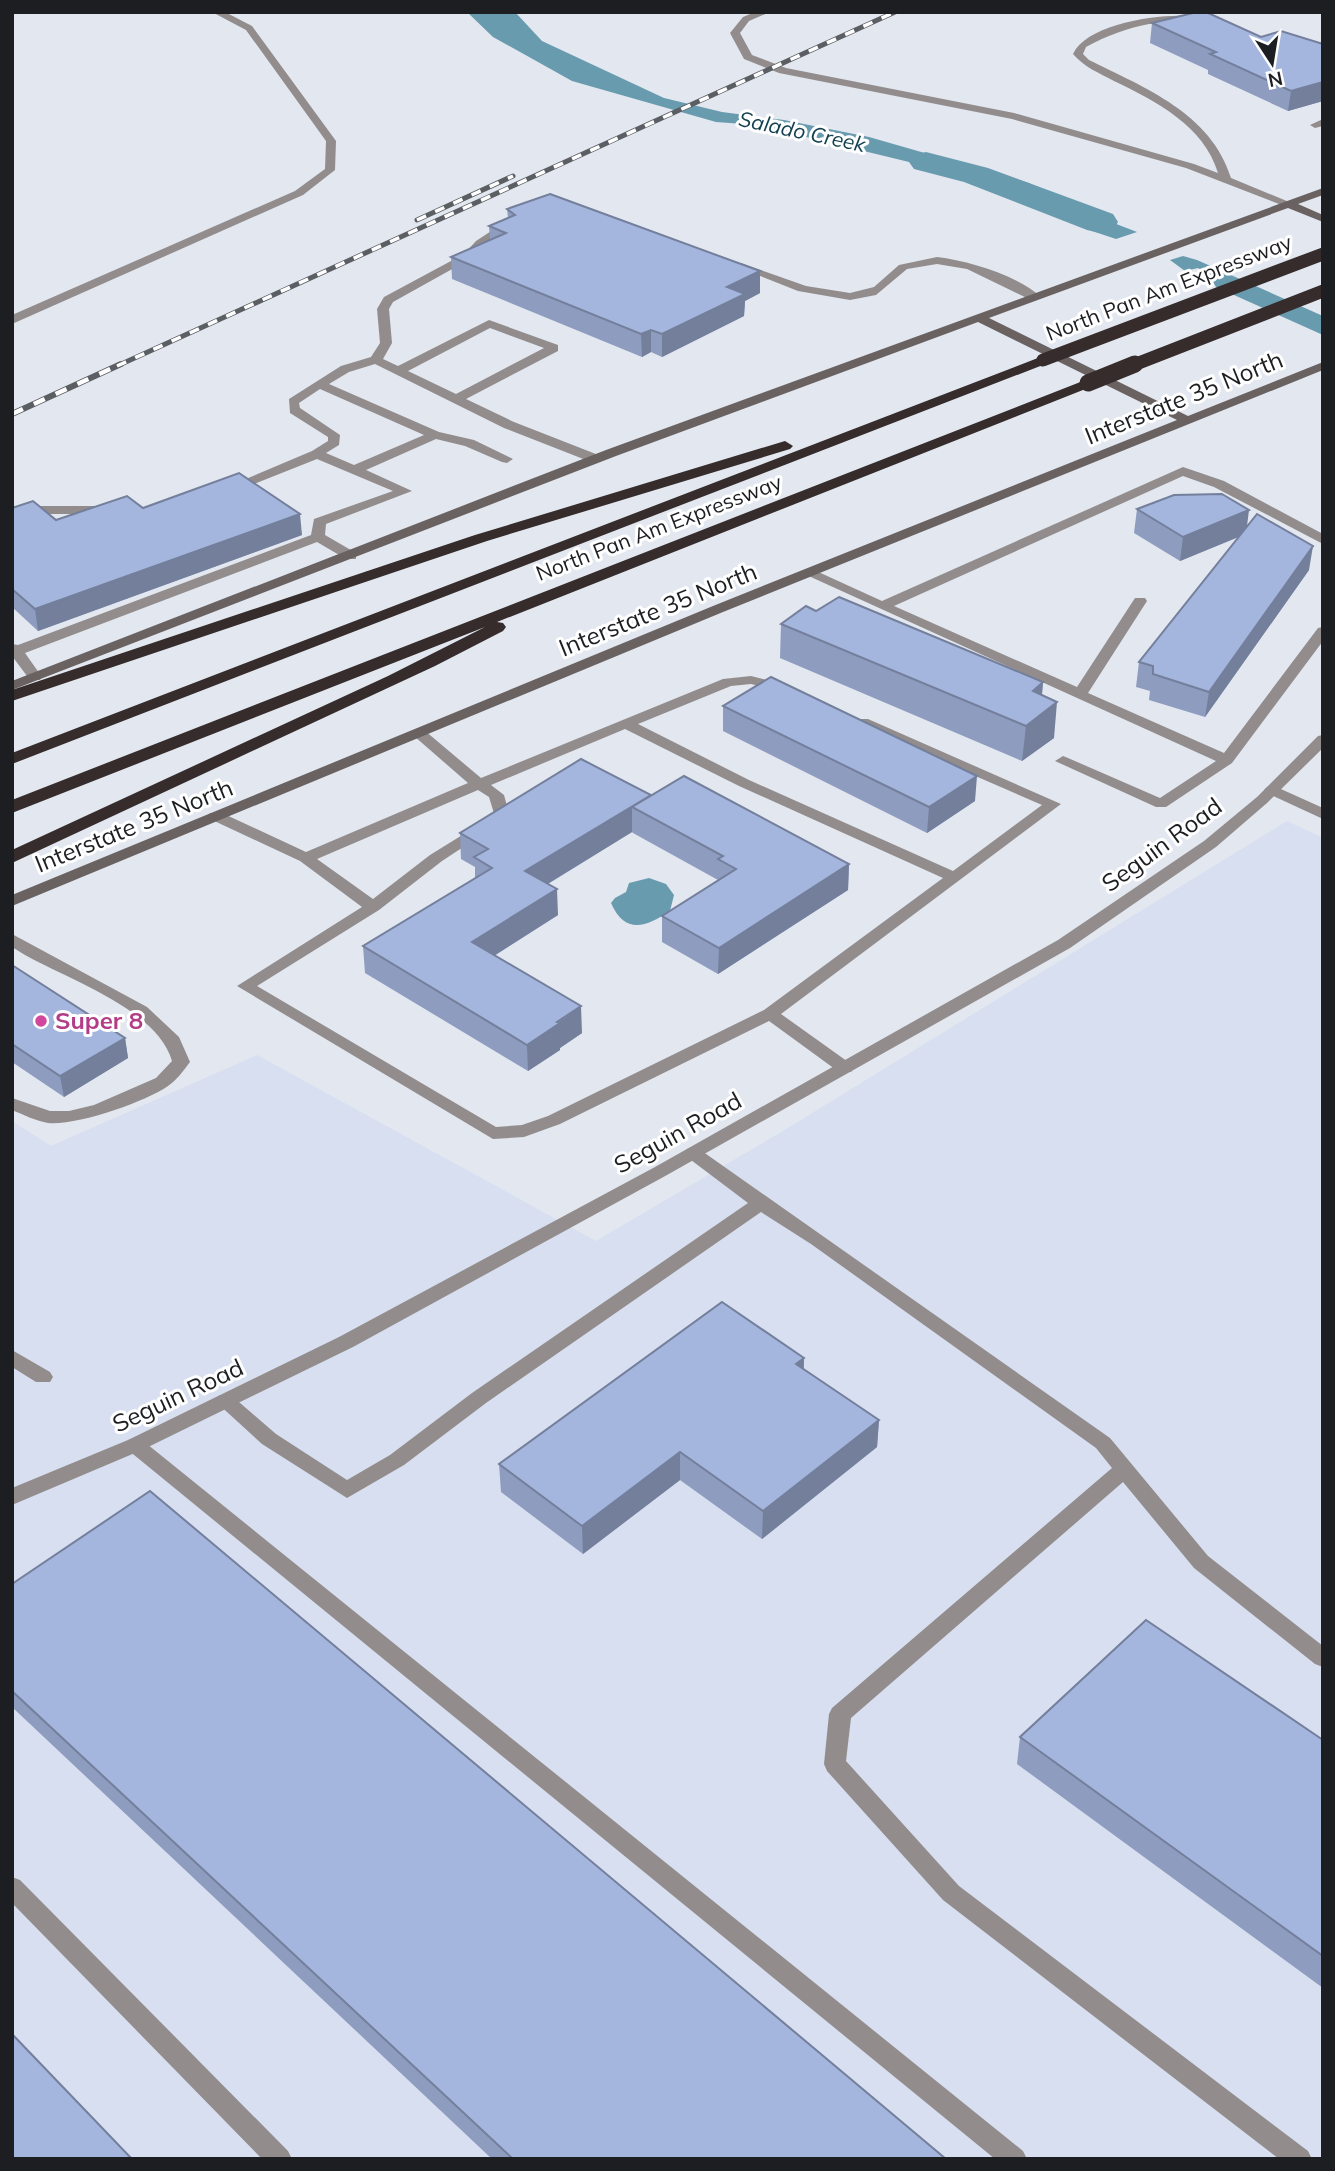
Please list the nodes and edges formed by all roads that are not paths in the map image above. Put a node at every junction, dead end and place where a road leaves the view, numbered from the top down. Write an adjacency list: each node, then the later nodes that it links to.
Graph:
1 (217, 12): 14 (street)
2 (765, 12): 4 (street)
3 (1204, 20): 4 (street)
4 (1226, 180): 6 (street)
5 (1323, 191): 6 (main road)
6 (1288, 204): 8 (main road); 12 (main road)
7 (524, 216): 15 (street)
8 (1323, 219)
9 (1323, 254): 19 (highway, North Pan Am Expressway, bridge)
10 (730, 262): 12 (street)
11 (1323, 292): 34 (highway, North Pan Am Expressway, bridge)
12 (1035, 297): 13 (main road)
13 (977, 317): 21 (main road); 24 (main road)
14 (12, 320)
15 (376, 360): 17 (street); 18 (street)
16 (1323, 366): 21 (main road, Interstate 35 North)
17 (398, 371): 20 (street); 20 (street)
18 (318, 384): 22 (street); 23 (street)
19 (951, 395): 43 (highway); 48 (highway, North Pan Am Expressway)
20 (457, 400): 24 (street)
21 (1187, 420): 33 (main road, Interstate 35 North)
22 (435, 435): 25 (street); 26 (street)
23 (317, 454): 26 (street); 27 (street)
24 (596, 458): 32 (main road)
25 (507, 459)
26 (354, 470): 30 (street)
27 (219, 492)
28 (12, 510): 29 (street)
29 (129, 510)
30 (318, 537): 32 (street); 38 (street)
31 (1323, 540): 36 (street)
32 (351, 556): 39 (main road)
33 (808, 573): 36 (street); 46 (main road, Interstate 35 North)
34 (568, 588): 53 (highway, North Pan Am Expressway); 58 (highway)
35 (1140, 601): 42 (street)
36 (882, 606): 42 (street)
37 (1323, 631): 49 (street)
38 (14, 650): 39 (street)
39 (35, 677): 40 (main road)
40 (12, 686)
41 (799, 694): 45 (street)
42 (1080, 694): 49 (street)
43 (12, 696)
44 (849, 716): 60 (street)
45 (626, 724): 51 (street); 60 (street)
46 (419, 733): 51 (street); 55 (main road, Interstate 35 North)
47 (1323, 739): 52 (street, Seguin Road)
48 (12, 759)
49 (1227, 760): 50 (street)
50 (1063, 761)
51 (479, 784): 56 (street); 59 (street)
52 (1272, 790): 54 (street); 65 (street, Seguin Road)
53 (12, 807)
54 (1323, 814)
55 (216, 816): 59 (street); 61 (main road, Interstate 35 North)
56 (502, 817)
57 (479, 831): 62 (street)
58 (12, 857)
59 (306, 858): 62 (street)
60 (954, 877): 64 (street)
61 (12, 901)
62 (373, 907): 64 (street)
63 (15, 945): 66 (street)
64 (770, 1014): 65 (street)
65 (845, 1068): 67 (street, Seguin Road)
66 (12, 1104)
67 (693, 1153): 68 (street); 71 (street, Seguin Road)
68 (761, 1203): 71 (street); 73 (street)
69 (12, 1357): 70 (street)
70 (43, 1377)
71 (225, 1401): 72 (street, Seguin Road)
72 (135, 1445): 74 (street, Seguin Road); 78 (street)
73 (1125, 1469): 75 (street); 79 (street)
74 (12, 1497)
75 (1323, 1658)
76 (12, 1886): 77 (street)
77 (279, 2159)
78 (1014, 2159)
79 (1298, 2159)

